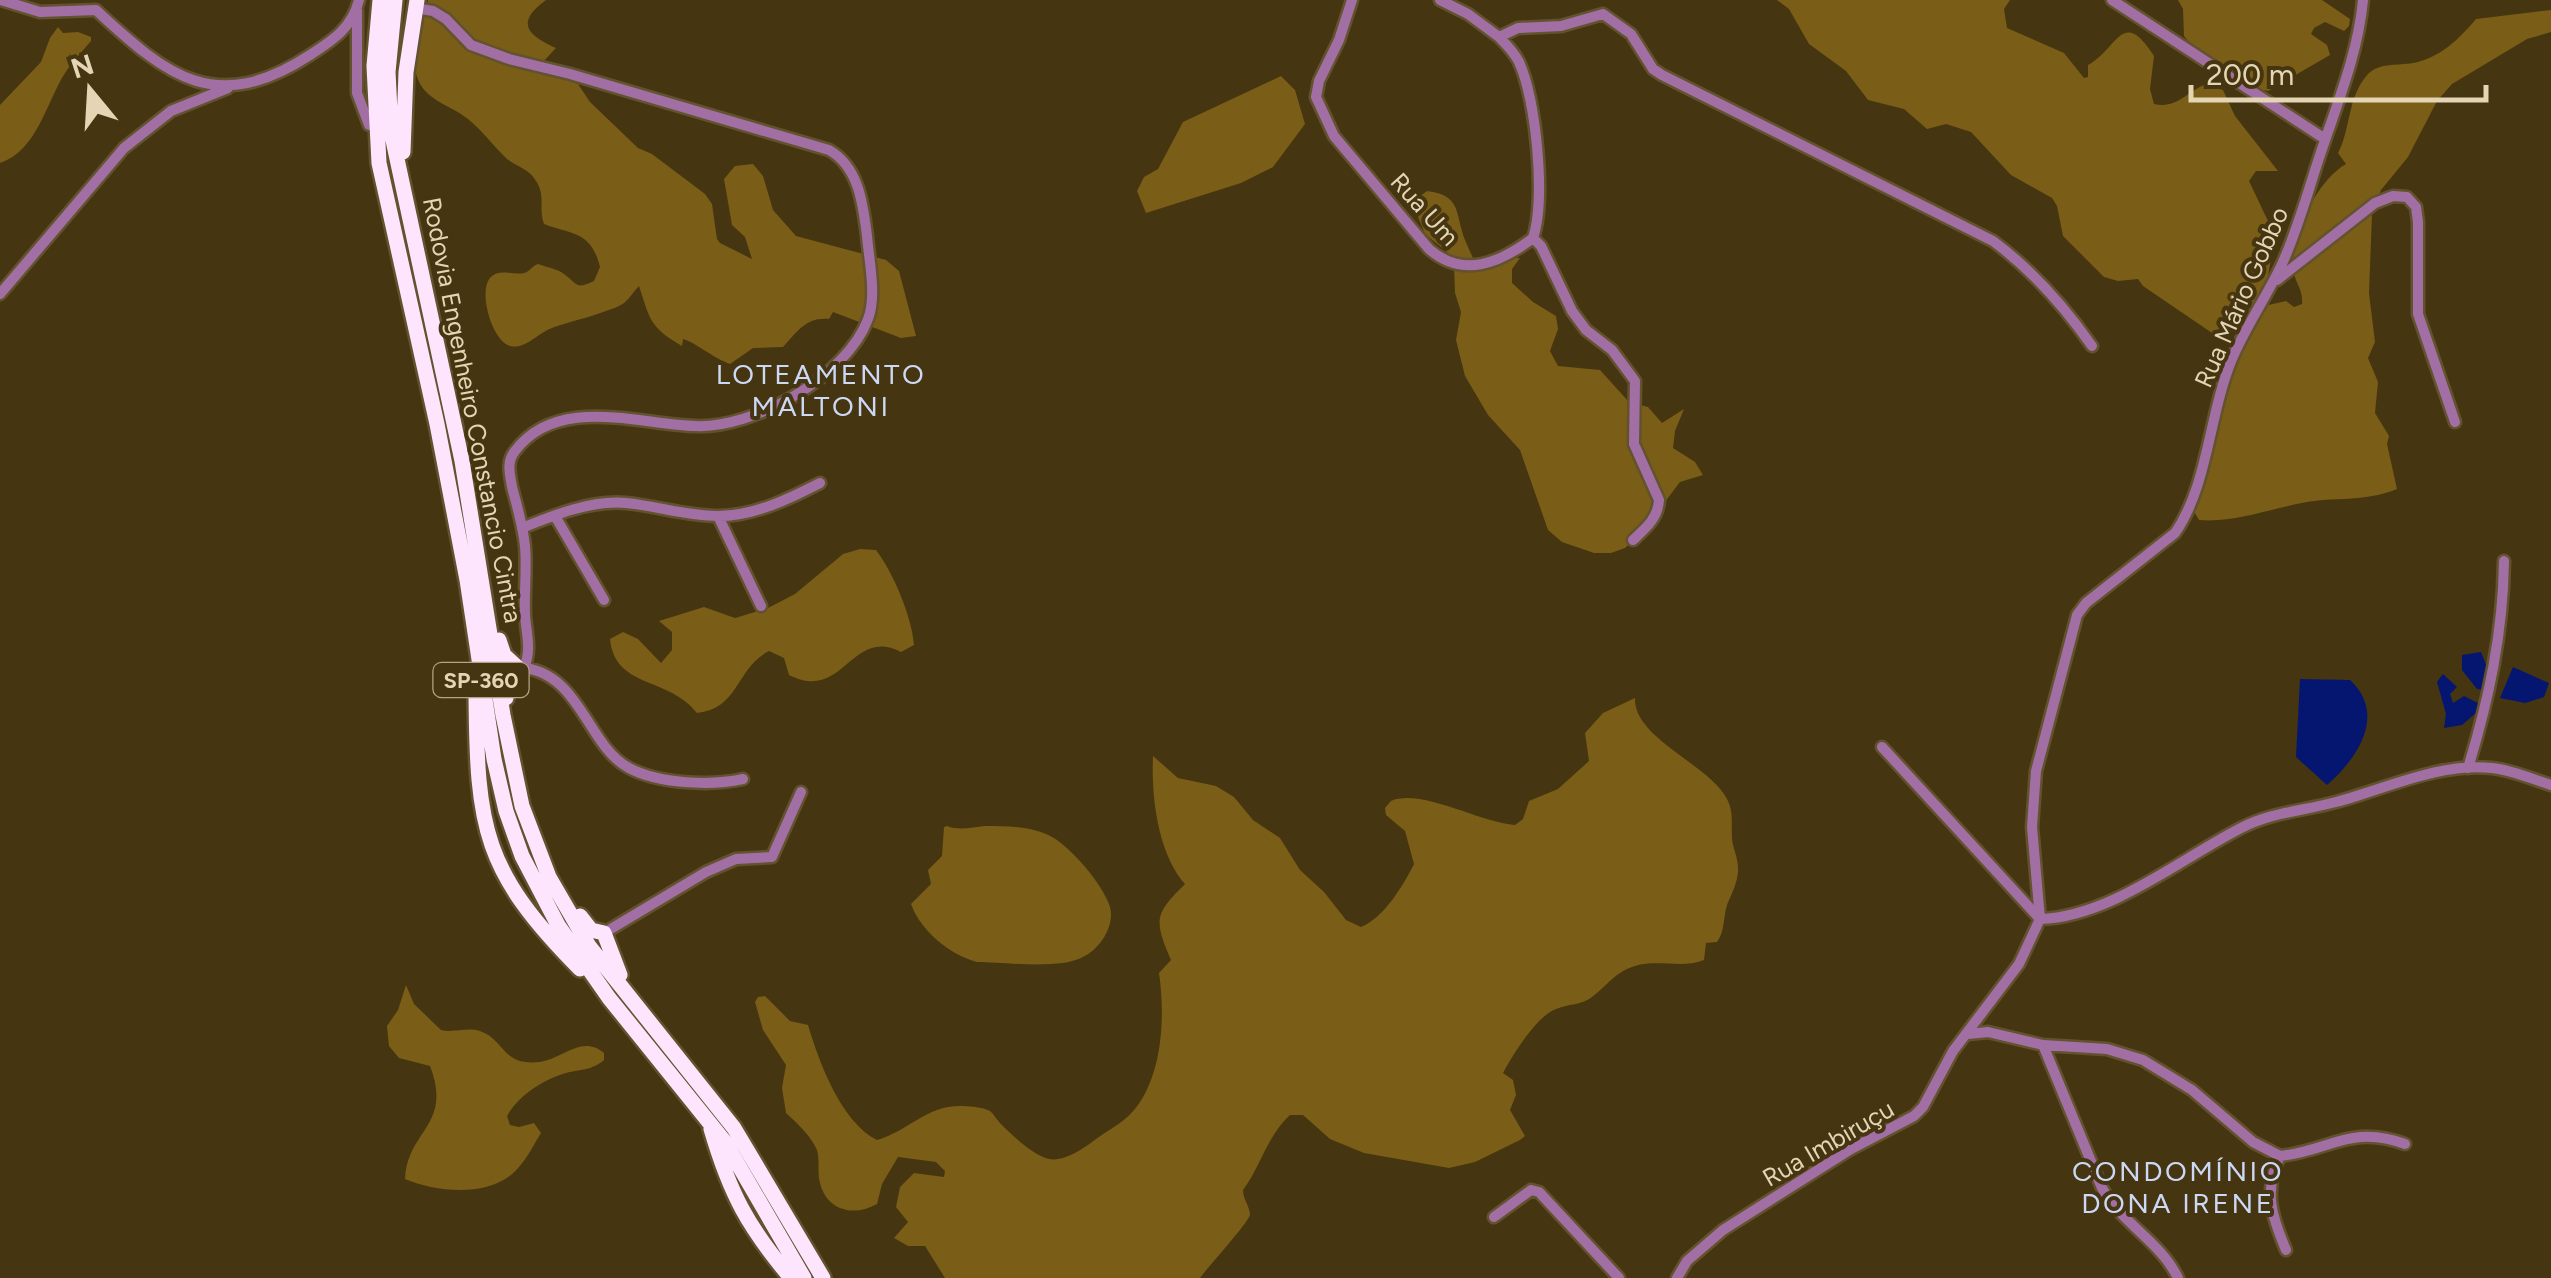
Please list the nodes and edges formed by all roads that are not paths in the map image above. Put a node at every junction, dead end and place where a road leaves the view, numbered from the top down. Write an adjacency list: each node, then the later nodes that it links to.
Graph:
1 (1, 0): 10 (street)
2 (372, 0): 14 (highway)
3 (380, 0): 16 (highway, Rodovia Engenheiro Constancio Cintra / SP-360)
4 (395, 0): 17 (highway, Rodovia Engenheiro Constancio Cintra / SP-360)
5 (1440, 0): 12 (street)
6 (2112, 0): 15 (street)
7 (2363, 0): 15 (street, Rua Mário Gobbo)
8 (1355, 1): 18 (street, Rua Um)
9 (416, 4): 17 (highway); 26 (street)
10 (95, 5): 13 (street)
11 (358, 5): 13 (street); 14 (street)
12 (1500, 37): 18 (street); 21 (street)
13 (234, 86): 20 (street)
14 (369, 125): 16 (highway)
15 (2325, 139): 19 (street, Rua Mário Gobbo)
16 (380, 162): 32 (highway, Rodovia Engenheiro Constancio Cintra / SP-360)
17 (407, 201): 31 (highway, Rodovia Engenheiro Constancio Cintra / SP-360)
18 (1533, 238): 27 (street)
19 (2272, 284): 22 (street); 41 (street, Rua Mário Gobbo)
20 (0, 294)
21 (2092, 346)
22 (2455, 422)
23 (820, 483): 25 (street)
24 (556, 516): 25 (street); 26 (street); 29 (street)
25 (718, 516): 30 (street)
26 (522, 528): 33 (street)
27 (1633, 540)
28 (2504, 561): 36 (street)
29 (604, 600)
30 (761, 606)
31 (488, 608): 33 (highway); 34 (highway, Rodovia Engenheiro Constancio Cintra / SP-360)
32 (477, 655): 43 (highway, Rodovia Engenheiro Constancio Cintra / SP-360); 43 (highway)
33 (520, 667): 34 (highway); 37 (street)
34 (503, 715): 40 (highway, Rodovia Engenheiro Constancio Cintra / SP-360)
35 (1882, 748): 41 (street)
36 (2468, 768): 38 (street); 41 (street)
37 (744, 780)
38 (2551, 785)
39 (801, 792): 42 (street)
40 (549, 877): 42 (highway); 44 (highway, Rodovia Engenheiro Constancio Cintra / SP-360)
41 (2040, 920): 45 (street, Rua Imbiruçu)
42 (604, 933): 44 (highway)
43 (609, 998): 47 (highway, Rodovia Engenheiro Constancio Cintra / SP-360)
44 (636, 1005): 54 (highway, Rodovia Engenheiro Constancio Cintra / SP-360)
45 (1968, 1034): 46 (street); 56 (street, Rua Imbiruçu)
46 (2042, 1044): 49 (street); 57 (street)
47 (707, 1116): 52 (highway); 53 (highway, Rodovia Engenheiro Constancio Cintra / SP-360)
48 (2406, 1144): 49 (street)
49 (2280, 1156): 51 (street)
50 (1494, 1217): 55 (street)
51 (2286, 1250)
52 (791, 1278)
53 (804, 1278)
54 (823, 1278)
55 (1619, 1278)
56 (1677, 1278)
57 (2178, 1278)

